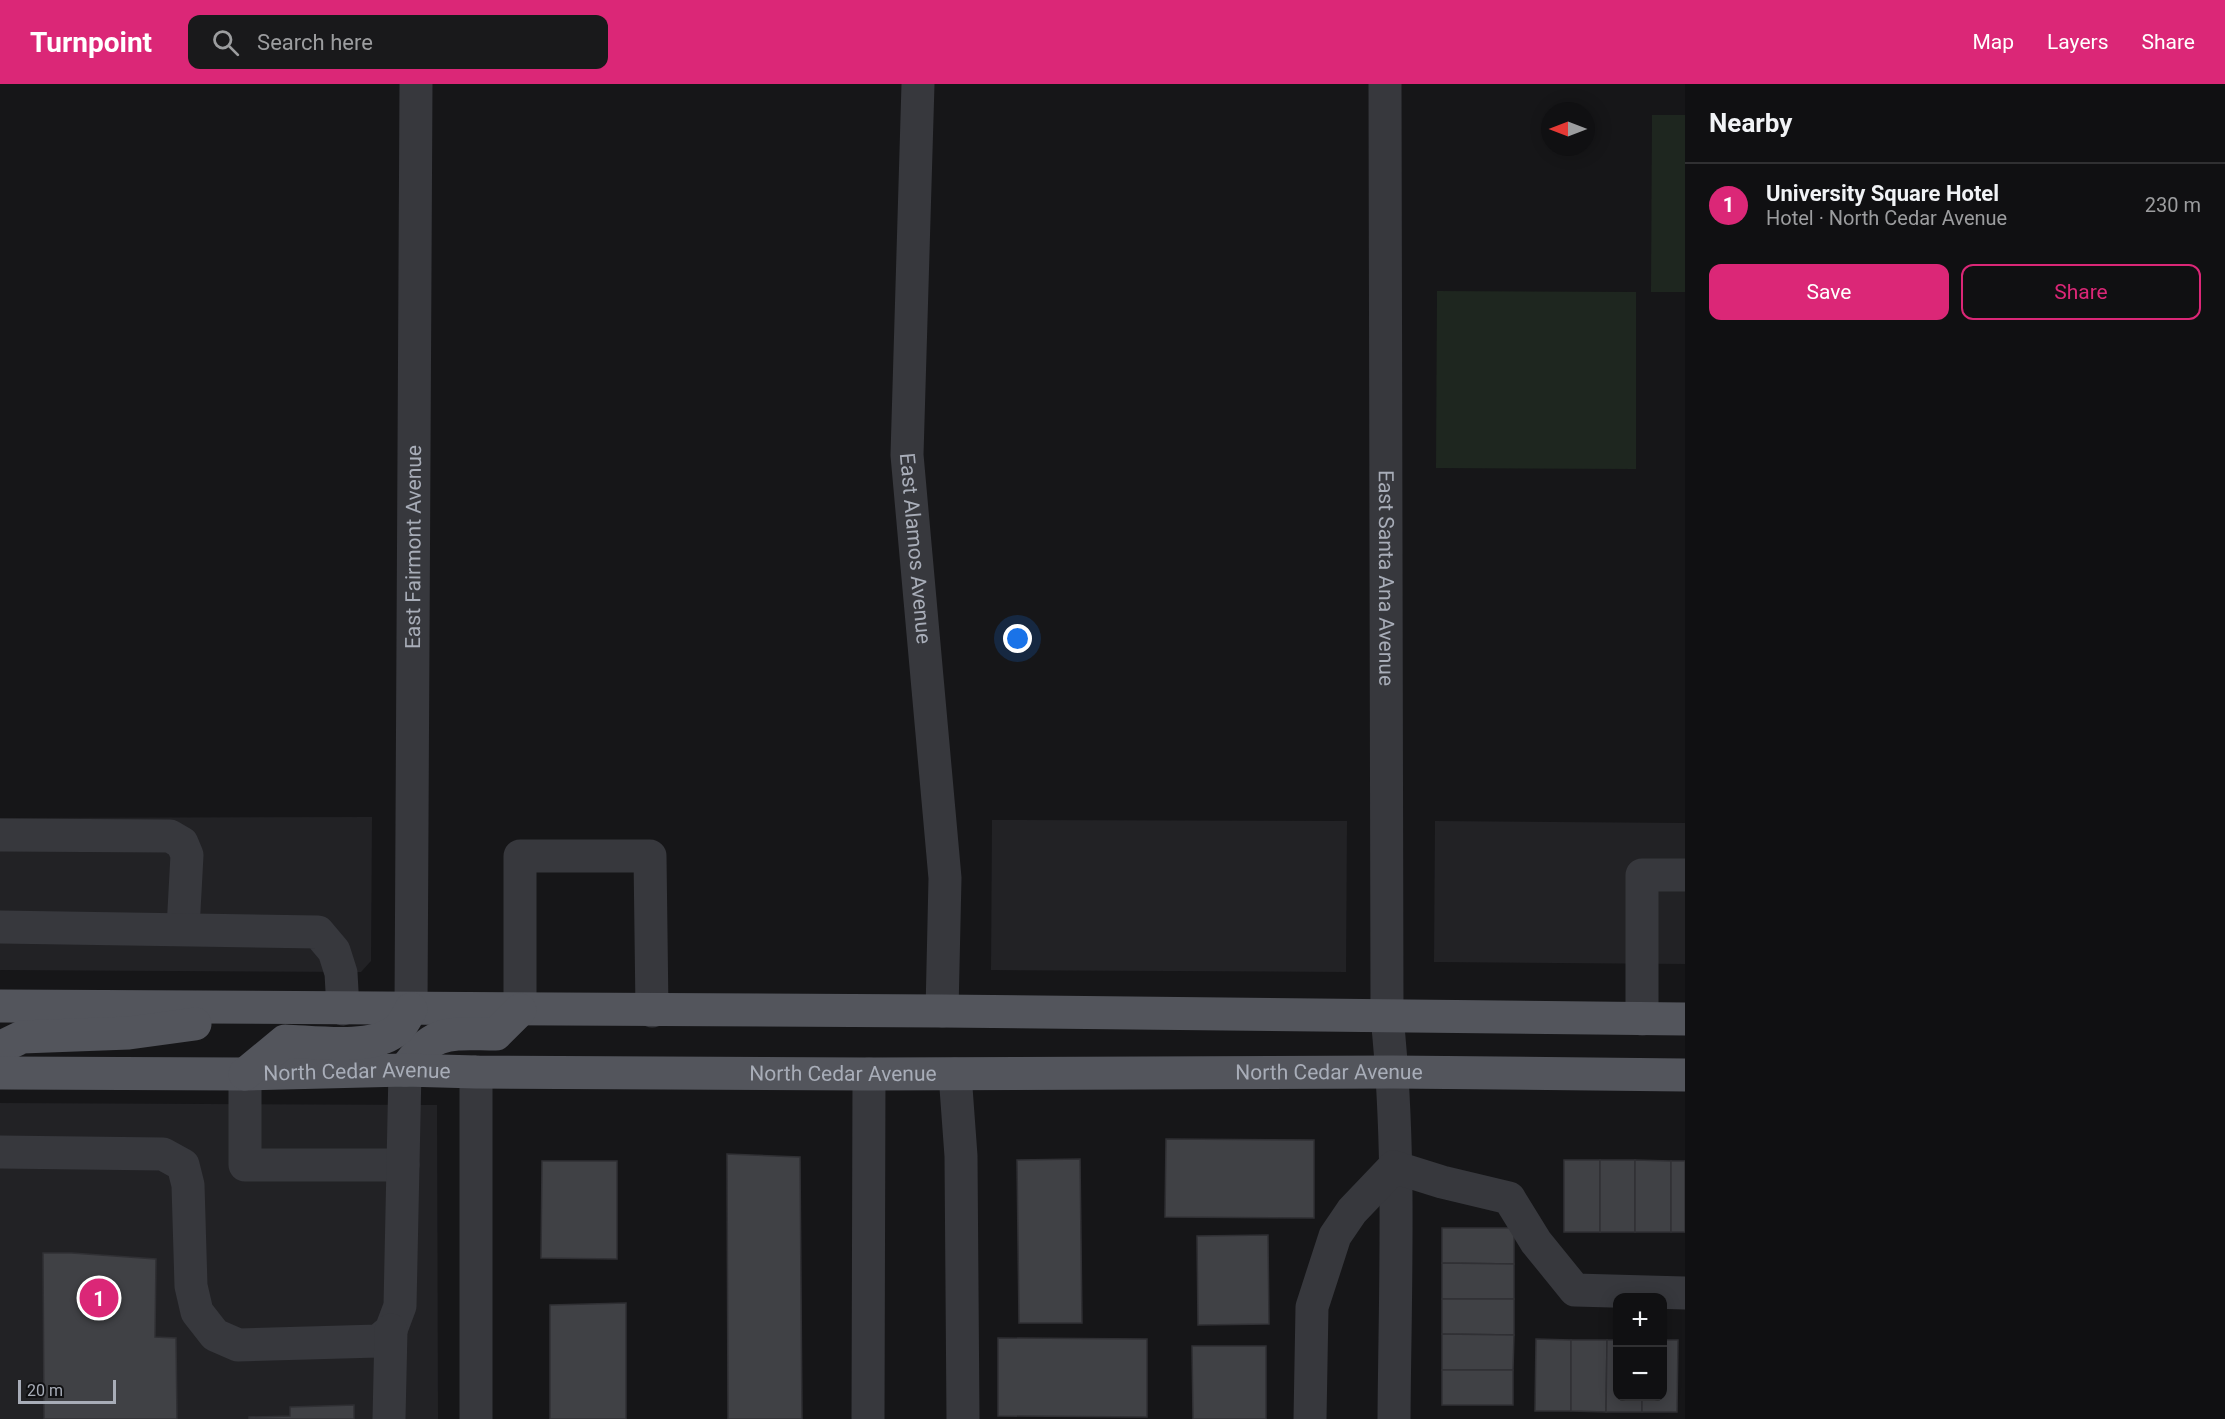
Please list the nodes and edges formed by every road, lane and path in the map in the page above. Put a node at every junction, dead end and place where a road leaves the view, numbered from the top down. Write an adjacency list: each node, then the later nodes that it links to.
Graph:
1 (416, 84): 11 (street, East Fairmont Avenue)
2 (918, 84): 14 (street, East Alamos Avenue)
3 (1385, 84): 15 (street, East Santa Ana Avenue)
4 (0, 835): 7 (street)
5 (1685, 875): 16 (street)
6 (0, 927): 7 (street)
7 (183, 929): 10 (street)
8 (0, 1006): 9 (main road)
9 (297, 1008): 10 (main road); 18 (main road)
10 (343, 1009): 11 (main road)
11 (411, 1009): 12 (main road); 23 (main road)
12 (520, 1010): 13 (main road); 13 (street); 19 (main road)
13 (652, 1011): 14 (main road)
14 (942, 1011): 15 (main road)
15 (1387, 1017): 16 (main road); 21 (street, East Santa Ana Avenue)
16 (1642, 1019): 17 (main road)
17 (1685, 1019)
18 (0, 1050)
19 (405, 1070): 20 (main road, North Cedar Avenue); 23 (main road, North Cedar Avenue); 28 (street)
20 (476, 1072): 24 (main road, North Cedar Avenue); 33 (street)
21 (1393, 1072): 25 (main road, North Cedar Avenue); 26 (main road, North Cedar Avenue); 29 (street, East Santa Ana Avenue)
22 (0, 1073): 23 (main road, North Cedar Avenue)
23 (245, 1074): 28 (street)
24 (869, 1074): 25 (main road, North Cedar Avenue); 34 (street)
25 (956, 1074): 35 (street)
26 (1685, 1075)
27 (0, 1152): 31 (street)
28 (403, 1165): 31 (street)
29 (1394, 1167): 30 (street); 36 (street); 37 (street, East Santa Ana Avenue)
30 (1685, 1293)
31 (391, 1330): 32 (street)
32 (389, 1419)
33 (476, 1419)
34 (868, 1419)
35 (963, 1419)
36 (1310, 1419)
37 (1394, 1419)

